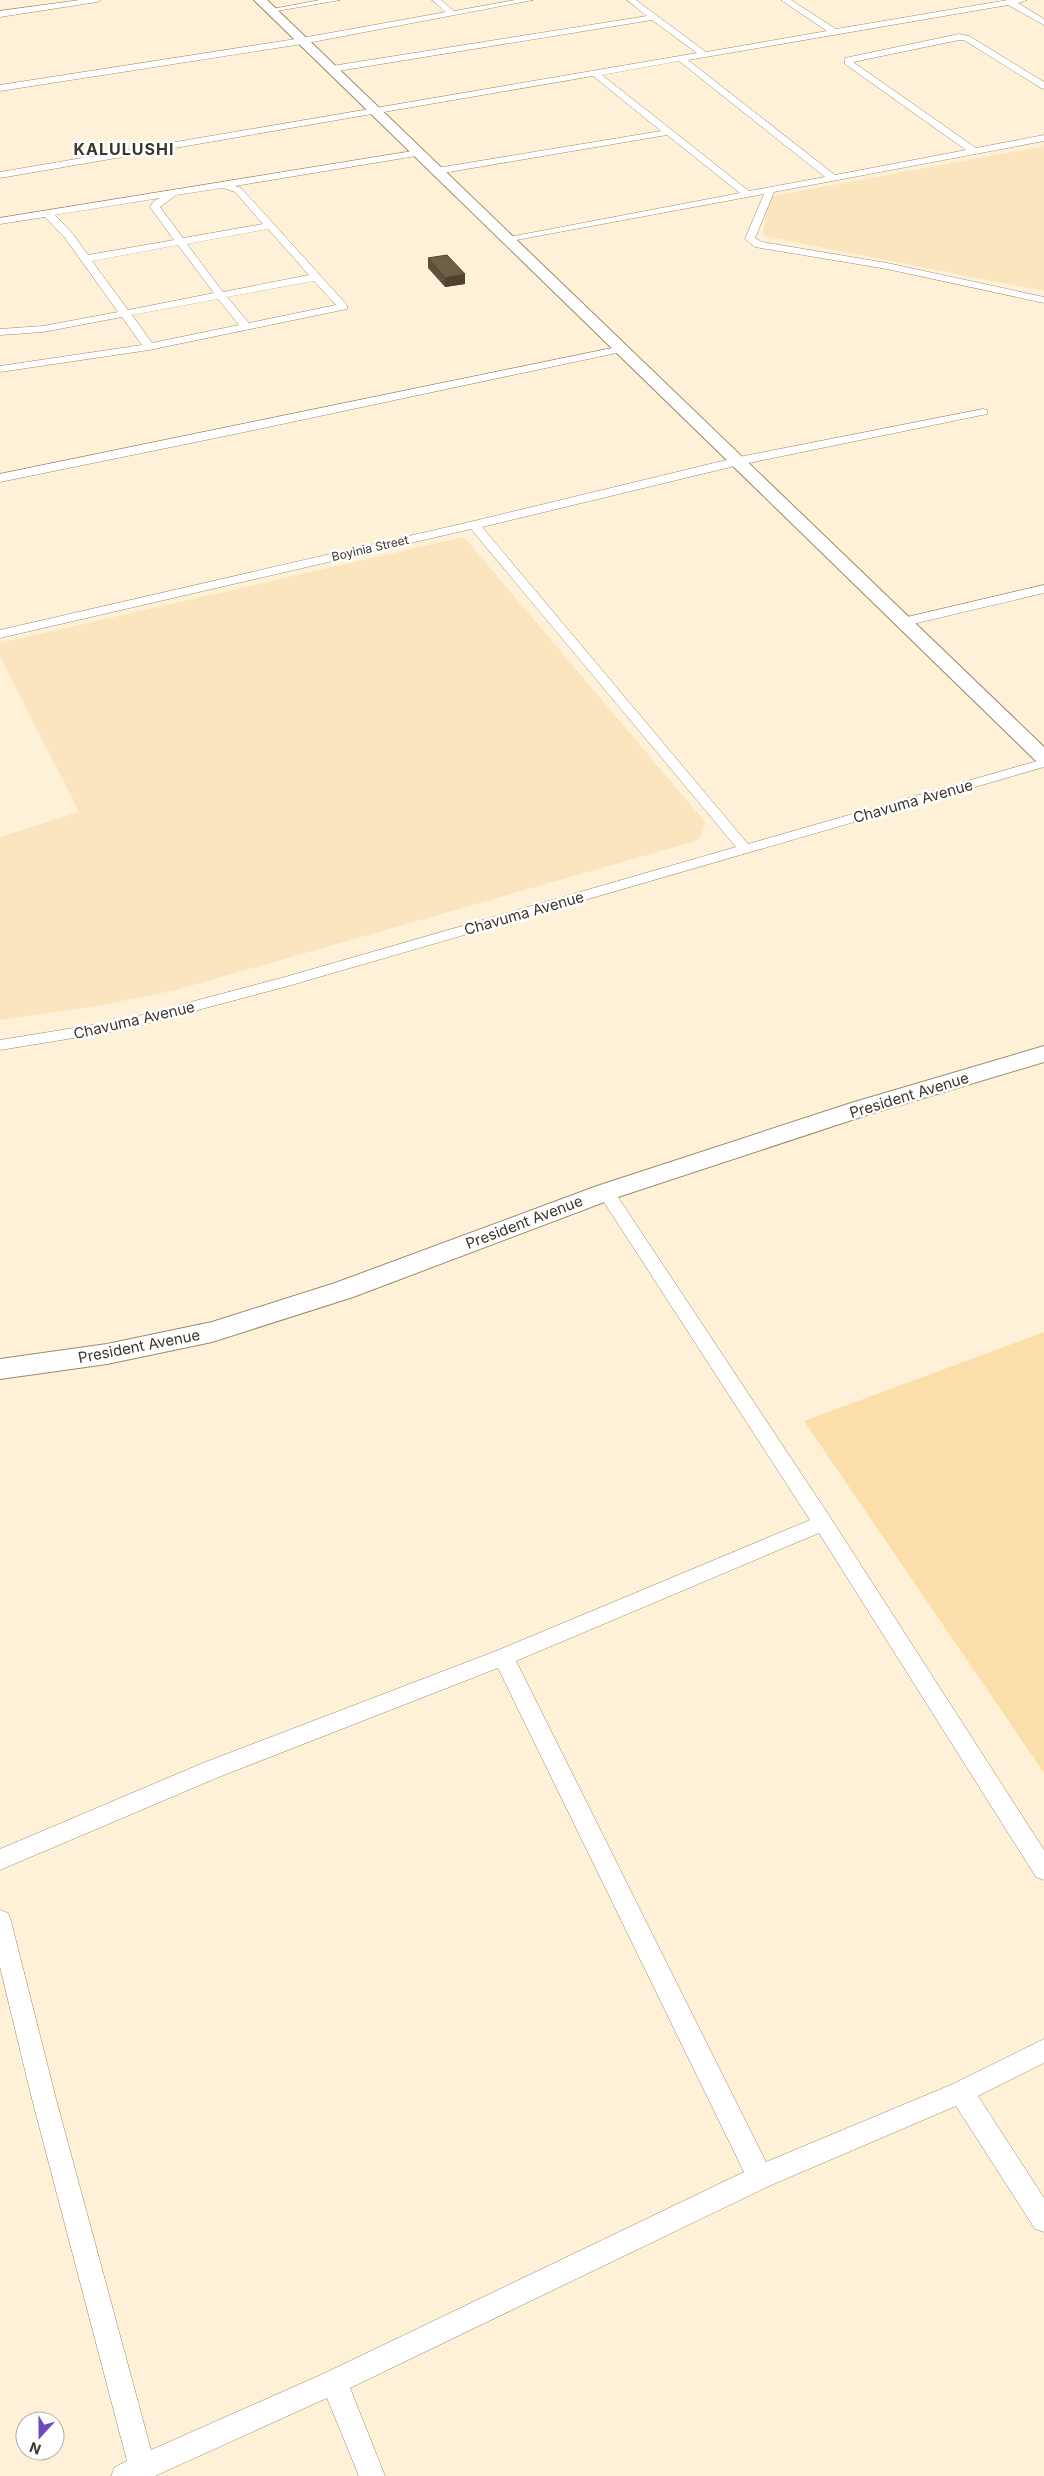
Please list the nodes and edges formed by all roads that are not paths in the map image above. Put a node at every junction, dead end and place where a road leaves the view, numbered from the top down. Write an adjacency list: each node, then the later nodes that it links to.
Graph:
1 (31, 0): 11 (street)
2 (97, 0): 11 (street)
3 (336, 0): 10 (street)
4 (436, 0): 13 (street)
5 (529, 0): 13 (street)
6 (630, 0): 14 (street)
7 (785, 0): 16 (street)
8 (1023, 0): 9 (street)
9 (1011, 3): 15 (street); 16 (street)
10 (266, 5): 17 (street)
11 (48, 7): 12 (street)
12 (0, 14)
13 (452, 14): 17 (street)
14 (653, 17): 18 (street); 20 (street)
15 (1044, 22)
16 (834, 32): 18 (street)
17 (302, 40): 20 (street); 23 (street)
18 (704, 54): 19 (street)
19 (680, 58): 21 (street); 32 (street)
20 (332, 69): 24 (street)
21 (594, 73): 24 (street); 25 (street)
22 (1044, 86): 27 (street)
23 (0, 88)
24 (374, 110): 28 (street); 30 (street)
25 (670, 132): 29 (street); 37 (street)
26 (1044, 138): 27 (street)
27 (974, 152): 32 (street)
28 (418, 153): 29 (street); 31 (street)
29 (437, 171): 41 (street)
30 (0, 175)
31 (267, 178): 33 (street); 36 (street)
32 (833, 178): 34 (street)
33 (225, 186): 35 (street); 36 (street)
34 (770, 191): 37 (street); 46 (street)
35 (182, 192): 38 (street); 42 (street)
36 (242, 194): 40 (street)
37 (748, 195): 41 (street)
38 (48, 214): 39 (street); 43 (street)
39 (0, 221)
40 (269, 226): 42 (street); 44 (street)
41 (508, 240): 51 (street)
42 (181, 242): 43 (street); 45 (street)
43 (84, 259): 47 (street)
44 (318, 277): 45 (street); 48 (street)
45 (219, 296): 47 (street); 48 (street)
46 (1044, 300)
47 (124, 314): 49 (street); 50 (street)
48 (246, 327): 50 (street)
49 (0, 332)
50 (150, 347): 52 (street)
51 (622, 349): 54 (street); 55 (street)
52 (0, 369)
53 (983, 412): 54 (street, Boyinia Street)
54 (739, 461): 56 (street, Boyinia Street); 58 (street)
55 (0, 478)
56 (474, 525): 59 (street, Boyinia Street); 62 (street)
57 (1044, 588): 58 (street)
58 (904, 622): 60 (street)
59 (0, 634)
60 (1044, 758)
61 (1044, 763): 62 (street, Chavuma Avenue)
62 (745, 849): 63 (street, Chavuma Avenue)
63 (0, 1045)
64 (1044, 1054): 65 (street, President Avenue)
65 (606, 1192): 66 (street, President Avenue); 67 (street)
66 (0, 1369)
67 (823, 1523): 68 (street); 70 (street)
68 (503, 1657): 69 (street); 74 (street)
69 (0, 1860)
70 (1044, 1870)
71 (0, 1921): 77 (street)
72 (1044, 2050): 73 (street)
73 (961, 2092): 74 (street); 75 (street)
74 (760, 2177): 76 (street)
75 (1044, 2220)
76 (334, 2382): 77 (street); 78 (street)
77 (133, 2471)
78 (372, 2476)

